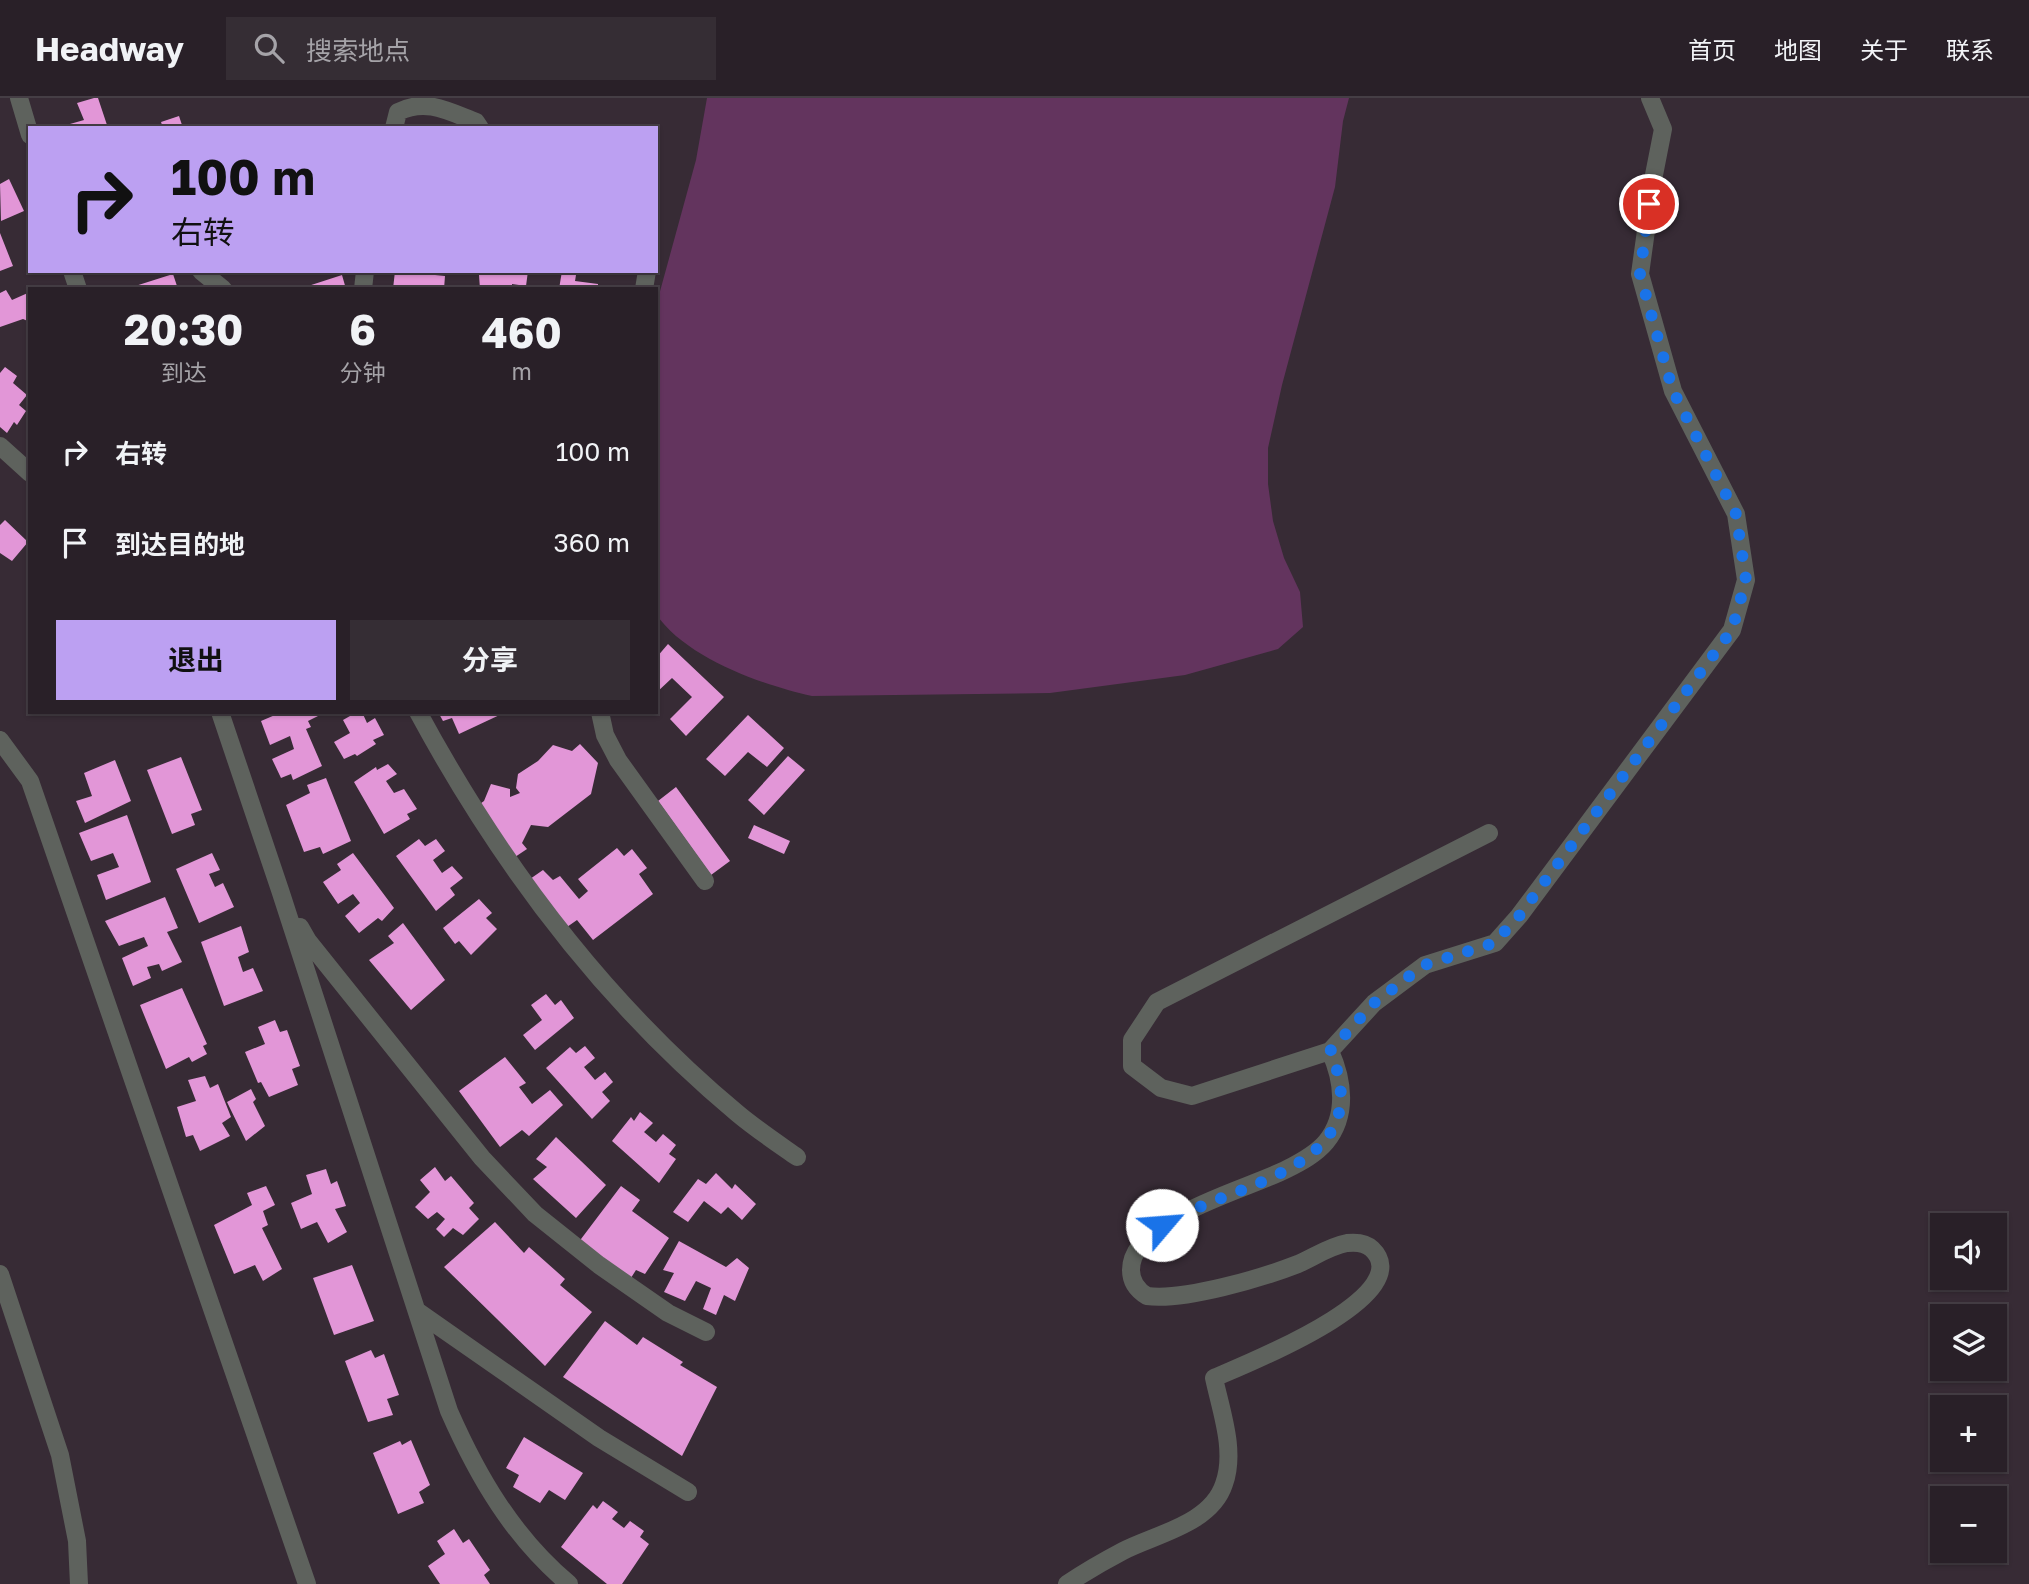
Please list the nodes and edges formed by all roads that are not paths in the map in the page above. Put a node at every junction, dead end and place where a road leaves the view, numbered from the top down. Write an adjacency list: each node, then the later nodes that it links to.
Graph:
1 (19, 98): 5 (street)
2 (1650, 98): 17 (street)
3 (394, 126): 4 (street)
4 (478, 126)
5 (28, 128)
6 (203, 273): 7 (street)
7 (221, 287)
8 (0, 446): 9 (street)
9 (28, 471)
10 (221, 714): 16 (street)
11 (419, 714): 18 (street)
12 (600, 714): 15 (street)
13 (0, 740): 24 (street)
14 (1489, 833): 17 (street)
15 (705, 881)
16 (281, 890): 20 (street); 21 (street)
17 (1330, 1051): 26 (street)
18 (797, 1157)
19 (0, 1274): 23 (street)
20 (417, 1311): 22 (street); 25 (street)
21 (706, 1332)
22 (688, 1492)
23 (79, 1584)
24 (307, 1584)
25 (569, 1584)
26 (1067, 1584)

